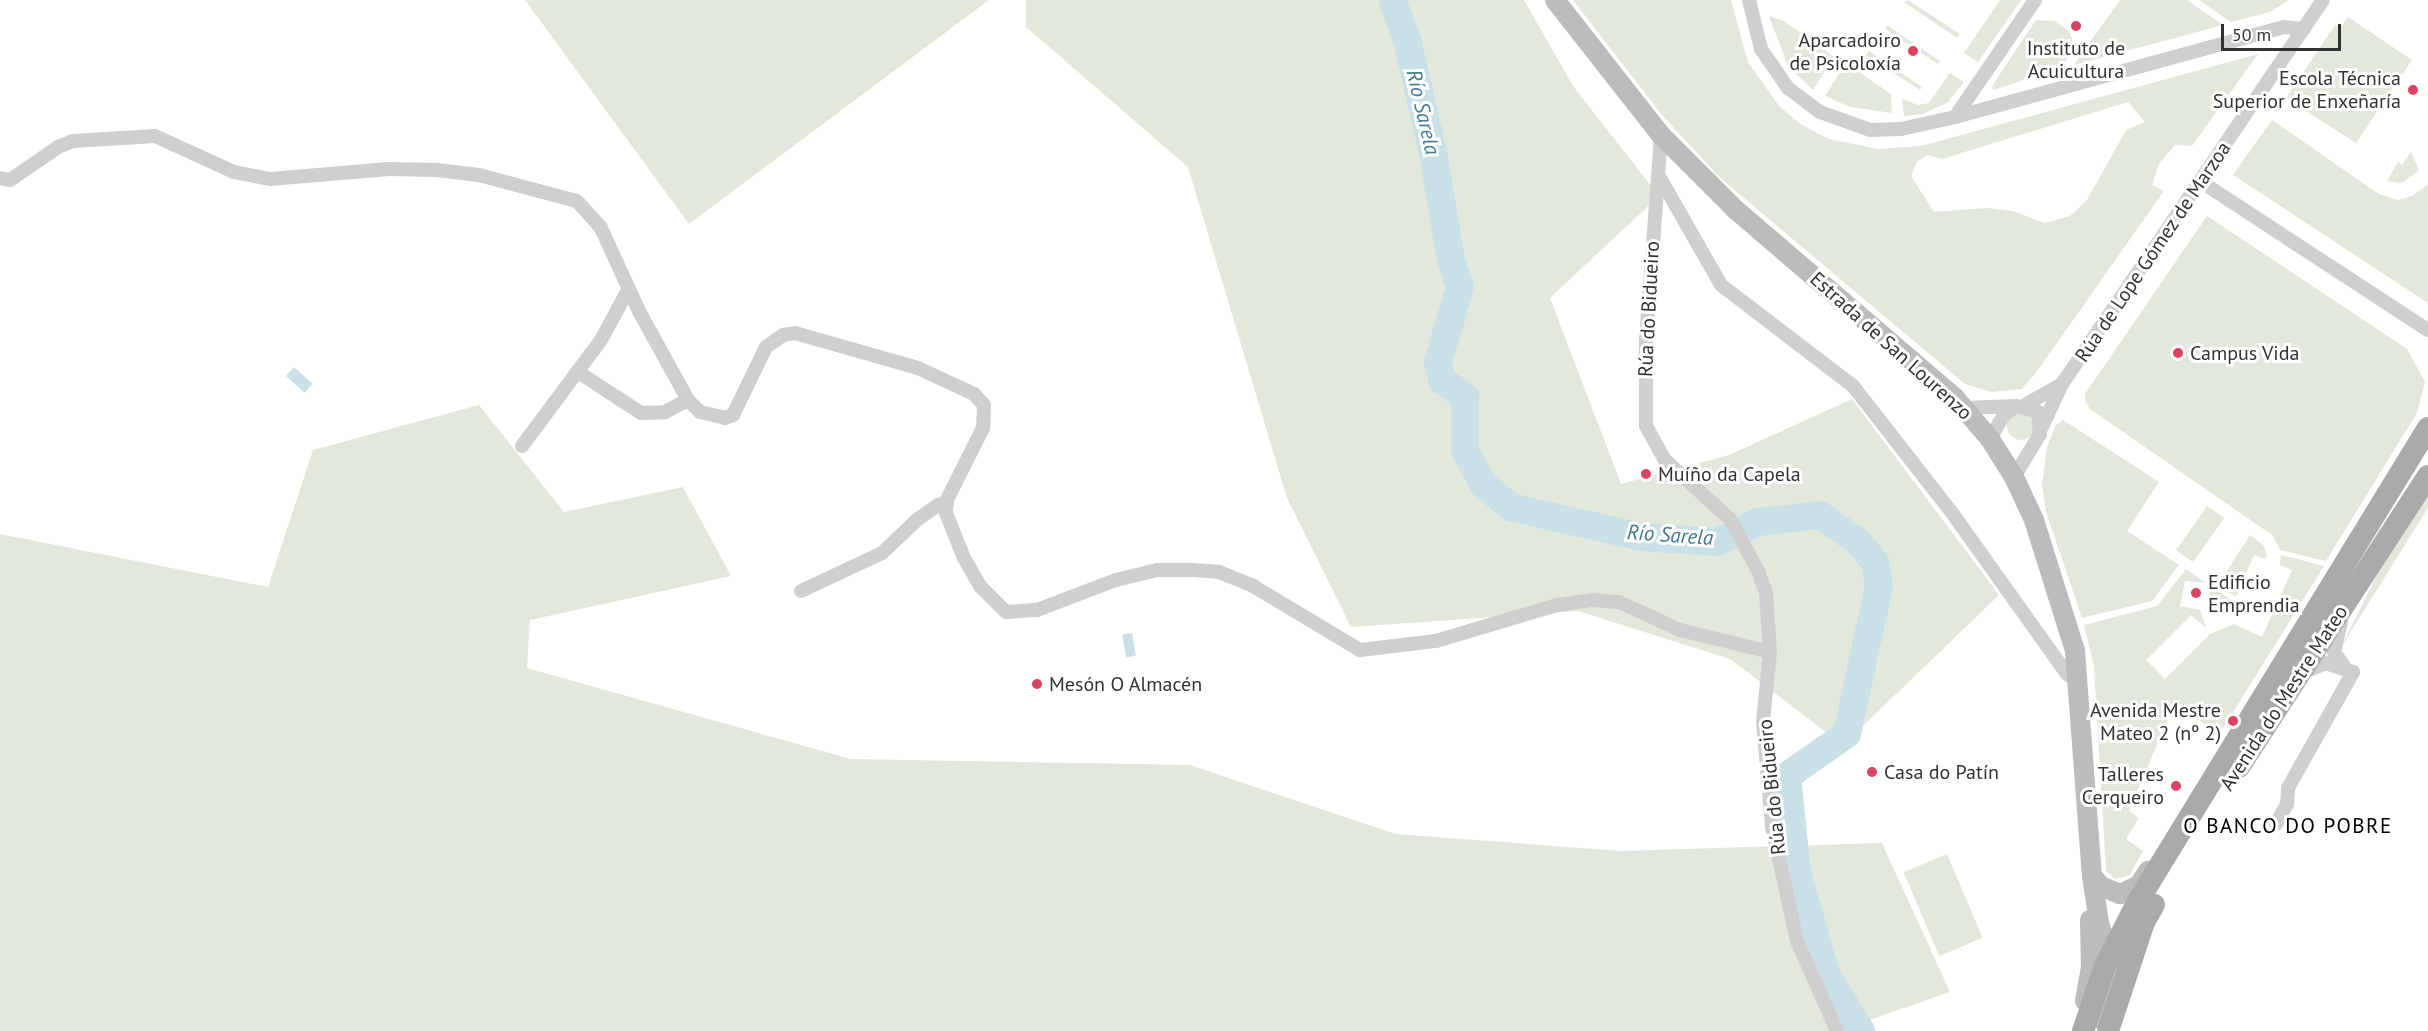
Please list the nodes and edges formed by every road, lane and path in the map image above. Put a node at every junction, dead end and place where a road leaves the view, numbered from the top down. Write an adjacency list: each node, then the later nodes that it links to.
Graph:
1 (1555, 0): 7 (street, Estrada de San Lourenzo)
2 (1749, 0): 6 (street)
3 (2035, 0): 6 (street)
4 (2323, 0): 5 (street, Rúa de Lope Gómez de Marzoa)
5 (2304, 29): 6 (street); 10 (street, Rúa de Lope Gómez de Marzoa)
6 (1955, 117)
7 (1661, 135): 8 (street, Rúa do Bidueiro); 17 (street, Estrada de San Lourenzo)
8 (1660, 178): 27 (street, Rúa do Bidueiro); 30 (street)
9 (3, 182): 11 (street)
10 (2200, 182): 12 (street); 14 (street, Rúa de Lope Gómez de Marzoa)
11 (628, 290): 13 (street); 15 (street)
12 (2425, 332)
13 (578, 372): 15 (street); 21 (street)
14 (2062, 384): 16 (street, Rúa de Lope Gómez de Marzoa); 18 (street, Rúa de Lope Gómez de Marzoa)
15 (688, 400): 24 (street)
16 (2020, 406): 17 (street, Rúa de Lope Gómez de Marzoa); 18 (street); 20 (street, Rúa de Lope Gómez de Marzoa)
17 (1964, 408): 20 (street, Estrada de San Lourenzo)
18 (2042, 427): 23 (street, Rúa de Lope Gómez de Marzoa)
19 (2428, 428): 31 (main road, Avenida do Mestre Mateo)
20 (1990, 439): 23 (street, Estrada de San Lourenzo)
21 (522, 446)
22 (2428, 476): 26 (main road, Avenida do Mestre Mateo)
23 (2014, 477): 30 (street, Estrada de San Lourenzo)
24 (947, 504): 25 (street); 27 (street)
25 (801, 591)
26 (2351, 596): 28 (street); 29 (main road, Avenida do Mestre Mateo)
27 (1770, 652): 36 (street, Rúa do Bidueiro)
28 (2344, 666): 29 (street); 32 (street)
29 (2302, 673): 34 (main road, Avenida do Mestre Mateo)
30 (2080, 684): 33 (street, Estrada de San Lourenzo)
31 (2262, 701): 33 (street); 34 (main road, Avenida do Mestre Mateo)
32 (2276, 824)
33 (2092, 876): 35 (street); 37 (street)
34 (2141, 912): 35 (main road); 39 (main road)
35 (2109, 957): 37 (main road); 38 (street)
36 (1837, 1031)
37 (2083, 1031)
38 (2099, 1031)
39 (2108, 1031)

